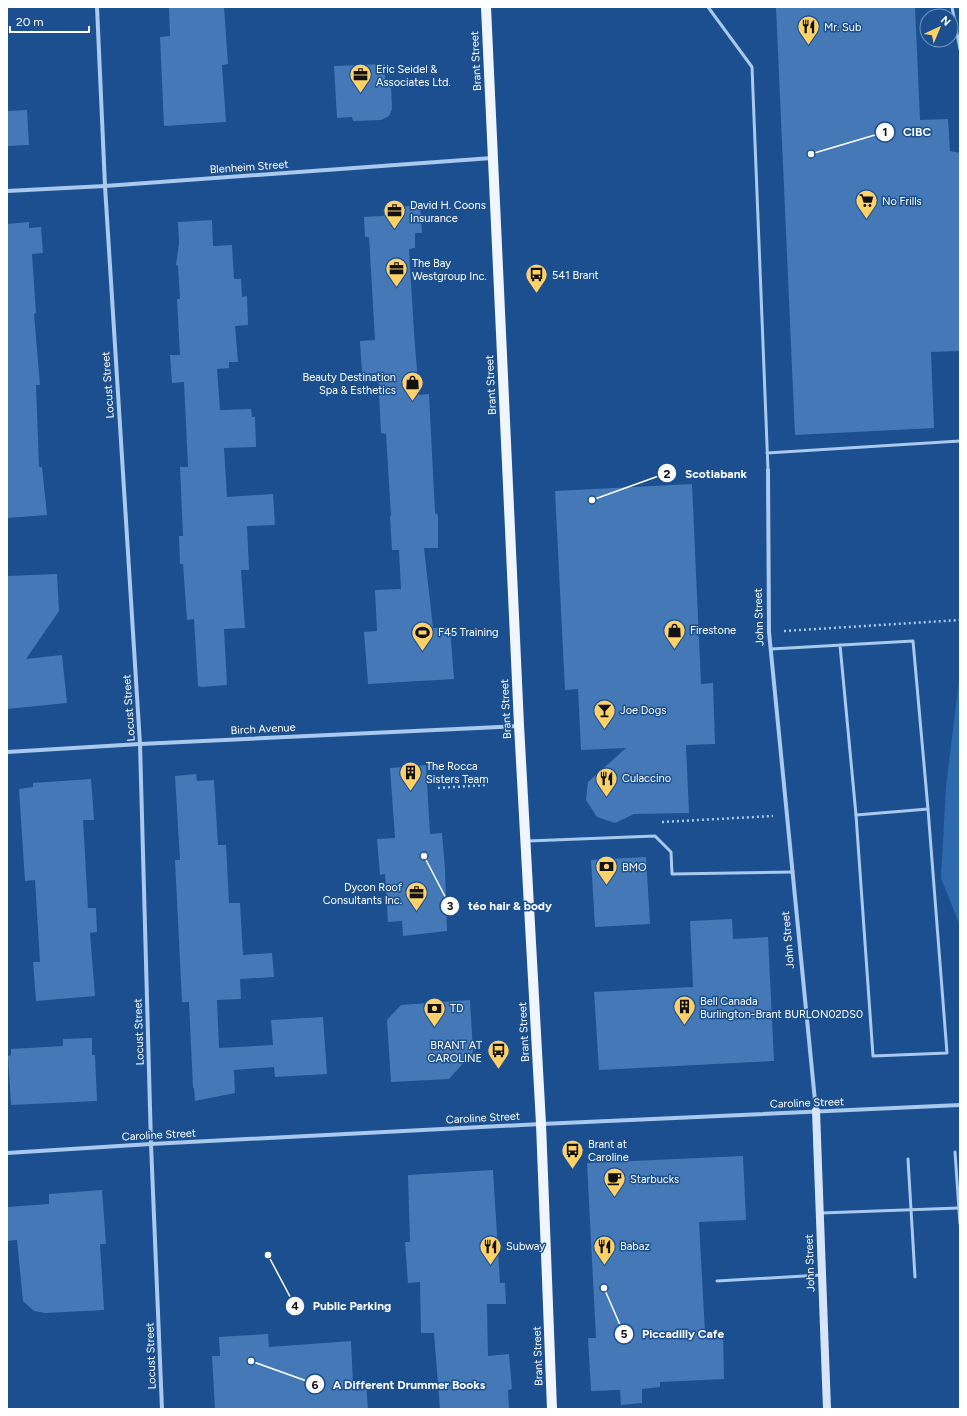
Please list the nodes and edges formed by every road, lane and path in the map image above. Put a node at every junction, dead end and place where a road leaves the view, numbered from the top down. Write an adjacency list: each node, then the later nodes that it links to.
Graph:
1 (97, 7): 7 (street, Locust Street)
2 (486, 7): 6 (main road, Brant Street)
3 (708, 7): 10 (lane)
4 (952, 7): 5 (lane)
5 (960, 49)
6 (493, 158): 7 (street, Blenheim Street); 16 (main road, Brant Street)
7 (105, 186): 8 (street, Blenheim Street); 17 (street, Locust Street)
8 (7, 191)
9 (960, 441): 10 (lane)
10 (767, 453): 11 (lane)
11 (768, 470): 13 (street, John Street)
12 (960, 620): 13 (path)
13 (769, 632): 15 (street, John Street)
14 (840, 645): 15 (lane); 21 (lane); 23 (lane)
15 (771, 649): 22 (street, John Street)
16 (519, 726): 17 (street, Birch Avenue); 25 (main road, Brant Street)
17 (140, 744): 18 (street, Birch Avenue); 30 (street, Locust Street)
18 (7, 752)
19 (486, 785): 20 (path)
20 (438, 788)
21 (928, 809): 23 (lane); 23 (lane)
22 (787, 815): 24 (path); 26 (street, John Street)
23 (856, 815)
24 (655, 822)
25 (526, 841): 26 (lane); 29 (main road, Brant Street)
26 (792, 872): 28 (street, John Street)
27 (960, 1105): 28 (street, Caroline Street)
28 (816, 1111): 29 (street, Caroline Street); 36 (street, John Street)
29 (541, 1124): 30 (street, Caroline Street); 42 (main road, Brant Street)
30 (151, 1144): 32 (street, Caroline Street); 41 (street, Locust Street)
31 (956, 1152): 34 (lane)
32 (7, 1153)
33 (908, 1159): 35 (lane)
34 (959, 1208): 35 (lane); 37 (lane)
35 (911, 1210): 36 (lane); 39 (lane)
36 (819, 1213): 38 (street, John Street)
37 (960, 1224)
38 (822, 1275): 40 (lane); 43 (street, John Street)
39 (915, 1277)
40 (717, 1281)
41 (162, 1409)
42 (552, 1409)
43 (826, 1409)

